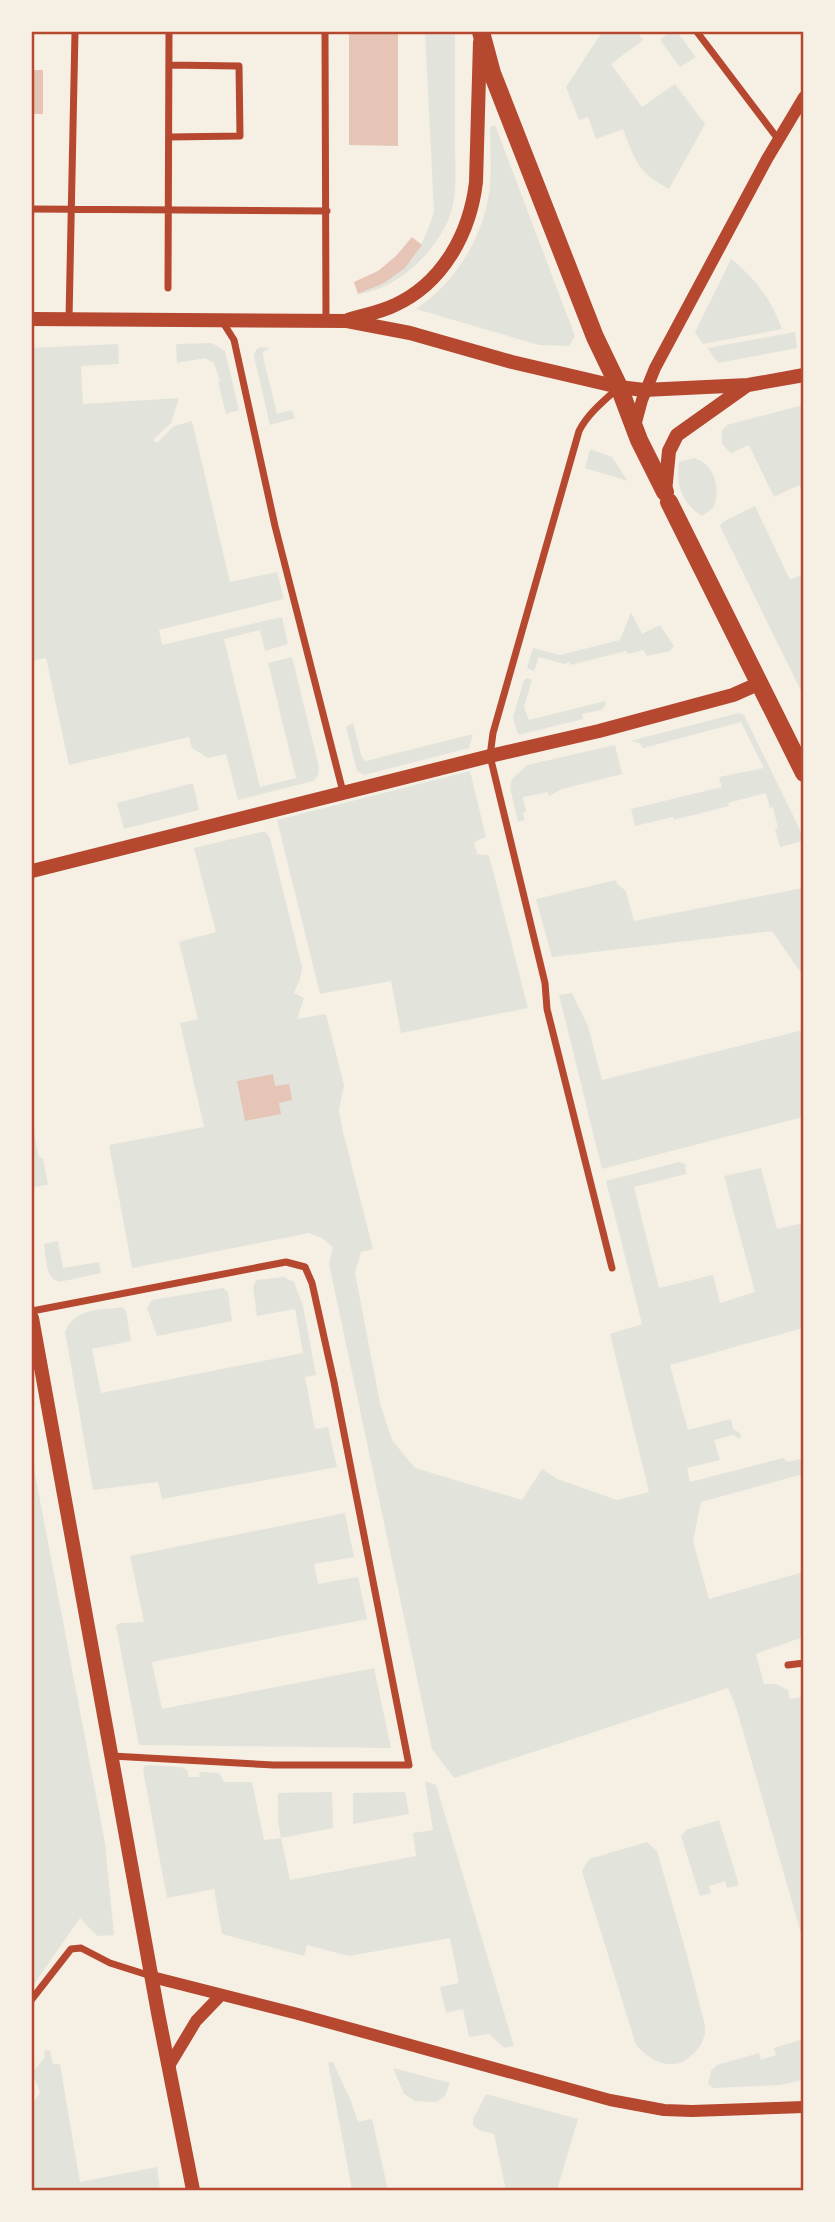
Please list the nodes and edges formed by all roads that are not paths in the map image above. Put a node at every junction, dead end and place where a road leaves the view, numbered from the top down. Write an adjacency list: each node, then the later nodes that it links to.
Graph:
1 (75, 32): 11 (street)
2 (169, 32): 6 (street)
3 (326, 32): 13 (street)
4 (481, 32): 19 (main road); 22 (main road)
5 (697, 32): 9 (street)
6 (169, 65): 8 (street); 8 (street)
7 (803, 97): 9 (street)
8 (169, 137): 12 (street)
9 (778, 139): 23 (street)
10 (32, 209): 11 (street)
11 (72, 209): 12 (street); 16 (street)
12 (168, 209): 13 (street); 14 (street)
13 (327, 211): 18 (street)
14 (168, 288)
15 (32, 319): 16 (main road)
16 (69, 319): 17 (main road)
17 (222, 321): 18 (main road); 29 (street)
18 (326, 321): 19 (main road)
19 (347, 321): 22 (main road)
20 (803, 376): 21 (main road)
21 (748, 385): 23 (main road); 25 (main road)
22 (619, 387): 23 (main road); 24 (main road); 27 (street)
23 (646, 390): 24 (street)
24 (635, 430): 25 (main road)
25 (667, 497): 26 (main road)
26 (760, 683): 27 (main road); 28 (main road)
27 (490, 756): 29 (main road); 31 (street)
28 (803, 773)
29 (343, 793): 30 (main road)
30 (32, 871)
31 (612, 1268)
32 (32, 1311): 36 (street)
33 (32, 1318): 36 (main road)
34 (803, 1663): 35 (street)
35 (788, 1665)
36 (112, 1756): 37 (main road)
37 (152, 1976): 38 (street); 39 (street); 40 (main road)
38 (221, 1994): 40 (street); 41 (street)
39 (32, 1999)
40 (169, 2066): 42 (main road)
41 (803, 2107)
42 (193, 2190)

